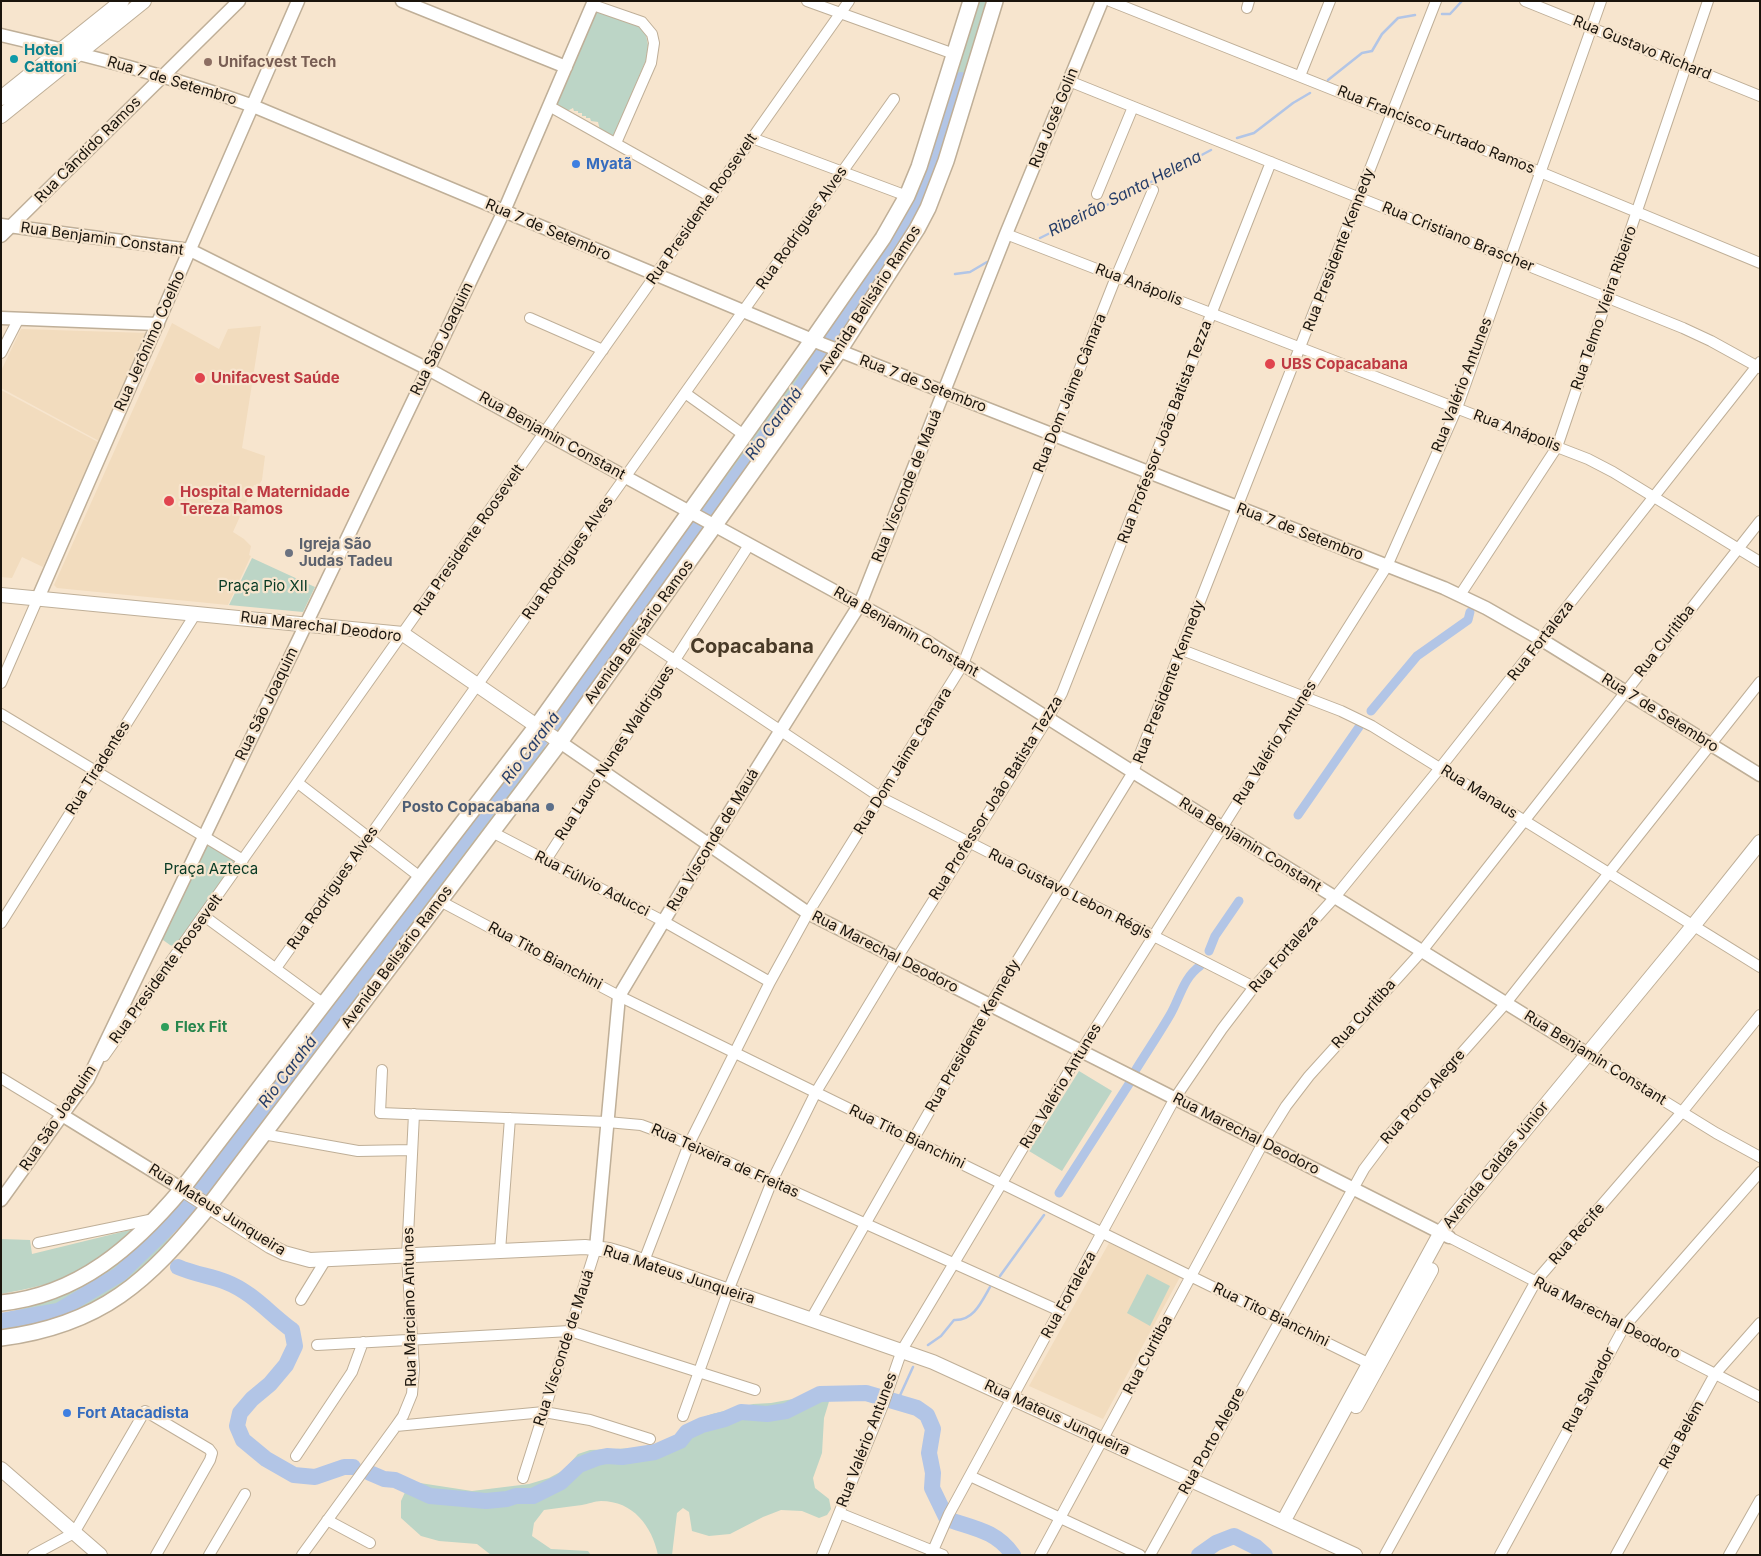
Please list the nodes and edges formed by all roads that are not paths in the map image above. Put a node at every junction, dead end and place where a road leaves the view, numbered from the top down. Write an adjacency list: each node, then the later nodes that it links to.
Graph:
1 (122, 1): 21 (main road)
2 (144, 1): 22 (main road)
3 (239, 1): 27 (street, Rua Cândido Ramos)
4 (298, 1): 32 (street, Rua Jerônimo Coelho)
5 (402, 1): 25 (street)
6 (807, 1): 18 (street)
7 (849, 1): 18 (street, Rua Presidente Roosevelt)
8 (971, 1): 23 (main road, Avenida Belisário Ramos)
9 (995, 1): 64 (main road, Avenida Belisário Ramos)
10 (1102, 1): 28 (street, Rua José Golin)
11 (1110, 1): 26 (street, Rua Francisco Furtado Ramos)
12 (1330, 1): 26 (street)
13 (1436, 1): 35 (street, Rua Presidente Kennedy)
14 (1525, 1): 19 (street, Rua Gustavo Richard)
15 (1601, 1): 19 (street, Rua Valério Antunes)
16 (1708, 1): 24 (street, Rua Telmo Vieira Ribeiro)
17 (594, 3): 25 (street, Rua São Joaquim); 38 (street)
18 (840, 14): 23 (street); 37 (street, Rua Presidente Roosevelt)
19 (1592, 27): 24 (street, Rua Gustavo Richard); 41 (street, Rua Valério Antunes)
20 (1, 35): 21 (street, Rua 7 de Setembro)
21 (62, 49): 22 (street, Rua 7 de Setembro); 30 (main road)
22 (79, 53): 27 (street, Rua 7 de Setembro); 36 (main road)
23 (954, 54): 44 (main road, Avenida Belisário Ramos)
24 (1686, 66): 29 (street, Rua Gustavo Richard); 48 (street, Rua Telmo Vieira Ribeiro)
25 (566, 67): 33 (street, Rua São Joaquim)
26 (1300, 76): 35 (street, Rua Francisco Furtado Ramos)
27 (162, 77): 32 (street, Rua 7 de Setembro); 49 (street, Rua Cândido Ramos)
28 (1070, 81): 34 (street, Rua Cristiano Brascher); 50 (street, Rua José Golin)
29 (1760, 96)
30 (1, 98)
31 (894, 99): 40 (street, Rua Rodrigues Alves)
32 (253, 106): 47 (street, Rua 7 de Setembro); 52 (street, Rua Jerônimo Coelho)
33 (549, 106): 38 (street); 47 (street, Rua São Joaquim)
34 (1133, 107): 39 (street, Rua Cristiano Brascher); 43 (street)
35 (1393, 113): 41 (street, Rua Francisco Furtado Ramos); 46 (street, Rua Presidente Kennedy)
36 (1, 116)
37 (752, 138): 40 (street); 45 (street, Rua Presidente Roosevelt)
38 (616, 143): 45 (street)
39 (1271, 162): 46 (street, Rua Cristiano Brascher); 59 (street, Rua Professor João Batista Tezza)
40 (843, 172): 44 (street); 58 (street, Rua Rodrigues Alves)
41 (1540, 172): 48 (street, Rua Francisco Furtado Ramos); 53 (street, Rua Valério Antunes)
42 (1153, 190): 56 (street, Rua Dom Jaime Câmara)
43 (1097, 194)
44 (907, 196): 64 (main road, Avenida Belisário Ramos)
45 (711, 197): 55 (street, Rua Presidente Roosevelt)
46 (1359, 198): 53 (street, Rua Cristiano Brascher); 65 (street, Rua Presidente Kennedy)
47 (504, 211): 55 (street, Rua 7 de Setembro); 69 (street, Rua São Joaquim)
48 (1637, 211): 54 (street, Rua Francisco Furtado Ramos); 57 (street, Rua Telmo Vieira Ribeiro)
49 (6, 226): 51 (street, Rua Cândido Ramos); 52 (street, Rua Benjamin Constant)
50 (1006, 234): 56 (street, Rua Anápolis); 70 (street, Rua Visconde de Mauá)
51 (1, 236)
52 (190, 250): 63 (street, Rua Jerônimo Coelho); 69 (street, Rua Benjamin Constant)
53 (1510, 258): 57 (street, Rua Cristiano Brascher); 72 (street, Rua Valério Antunes)
54 (1760, 263)
55 (656, 275): 58 (street, Rua 7 de Setembro); 66 (street, Rua Presidente Roosevelt)
56 (1116, 277): 59 (street, Rua Anápolis); 75 (street, Rua Dom Jaime Câmara)
57 (1607, 298): 68 (street, Rua Cristiano Brascher); 76 (street, Rua Telmo Vieira Ribeiro)
58 (743, 311): 64 (street, Rua 7 de Setembro); 71 (street, Rua Rodrigues Alves)
59 (1212, 314): 65 (street, Rua Anápolis); 77 (street, Rua Professor João Batista Tezza)
60 (1, 318): 61 (street)
61 (20, 318): 63 (street); 67 (street)
62 (530, 318): 66 (street)
63 (158, 324): 90 (street, Rua Jerônimo Coelho)
64 (826, 346): 70 (street, Rua 7 de Setembro); 74 (main road, Avenida Belisário Ramos); 83 (main road, Avenida Belisário Ramos)
65 (1300, 348): 72 (street, Rua Anápolis); 80 (street, Rua Presidente Kennedy)
66 (603, 350): 73 (street, Rua Presidente Roosevelt)
67 (1, 354)
68 (1759, 365): 79 (street, Rua Fortaleza)
69 (428, 369): 73 (street, Rua Benjamin Constant); 93 (street, Rua São Joaquim)
70 (944, 392): 75 (street, Rua 7 de Setembro); 91 (street, Rua Visconde de Mauá)
71 (685, 393): 74 (street); 78 (street, Rua Rodrigues Alves)
72 (1457, 408): 76 (street, Rua Anápolis); 87 (street, Rua Valério Antunes)
73 (545, 433): 78 (street, Rua Benjamin Constant); 94 (street, Rua Presidente Roosevelt)
74 (744, 435): 81 (main road, Avenida Belisário Ramos)
75 (1053, 435): 77 (street, Rua 7 de Setembro); 99 (street, Rua Dom Jaime Câmara)
76 (1557, 446): 79 (street, Rua Anápolis); 89 (street, Rua Telmo Vieira Ribeiro)
77 (1149, 473): 80 (street, Rua 7 de Setembro); 106 (street, Rua Professor João Batista Tezza)
78 (625, 477): 81 (street, Rua Benjamin Constant); 102 (street, Rua Rodrigues Alves)
79 (1654, 497): 85 (street, Rua Anápolis); 96 (street, Rua Fortaleza)
80 (1238, 508): 87 (street, Rua 7 de Setembro); 97 (street, Rua Presidente Kennedy)
81 (693, 514): 83 (street, Rua Benjamin Constant); 107 (main road, Avenida Belisário Ramos)
82 (1760, 521): 85 (street, Rua Curitiba)
83 (713, 525): 84 (street, Rua Benjamin Constant); 95 (main road, Avenida Belisário Ramos)
84 (749, 544): 91 (street, Rua Benjamin Constant); 98 (street, Rua Lauro Nunes Waldrigues)
85 (1738, 548): 86 (street, Rua Anápolis); 103 (street, Rua Curitiba)
86 (1760, 562)
87 (1386, 566): 89 (street, Rua 7 de Setembro); 104 (street, Rua Valério Antunes)
88 (1, 595): 90 (main road, Rua Marechal Deodoro)
89 (1460, 595): 96 (street, Rua 7 de Setembro)
90 (38, 598): 92 (main road, Rua Marechal Deodoro); 101 (street)
91 (860, 604): 99 (street, Rua Benjamin Constant); 108 (street, Rua Visconde de Mauá)
92 (196, 613): 93 (main road, Rua Marechal Deodoro); 112 (street, Rua Tiradentes)
93 (306, 624): 94 (main road, Rua Marechal Deodoro); 121 (street, Rua São Joaquim)
94 (403, 634): 102 (main road, Rua Marechal Deodoro); 116 (street, Rua Presidente Roosevelt)
95 (637, 635): 98 (street, Rua Gustavo Lebon Régis); 109 (main road, Avenida Belisário Ramos)
96 (1542, 640): 103 (street, Rua 7 de Setembro); 111 (street, Rua Fortaleza)
97 (1182, 650): 104 (street, Rua Manaus); 114 (street, Rua Presidente Kennedy)
98 (674, 660): 108 (street, Rua Gustavo Lebon Régis); 113 (street, Rua Lauro Nunes Waldrigues)
99 (963, 664): 106 (street, Rua Benjamin Constant); 117 (street, Rua Dom Jaime Câmara)
100 (1760, 682): 110 (street, Rua Porto Alegre)
101 (1, 684)
102 (477, 685): 107 (main road, Rua Marechal Deodoro); 122 (street, Rua Rodrigues Alves)
103 (1626, 691): 110 (street, Rua 7 de Setembro); 118 (street, Rua Curitiba)
104 (1304, 696): 111 (street, Rua Manaus); 119 (street, Rua Valério Antunes)
105 (1, 714): 112 (street)
106 (1048, 718): 114 (street, Rua Benjamin Constant); 124 (street, Rua Professor João Batista Tezza)
107 (538, 728): 109 (main road, Rua Marechal Deodoro); 130 (main road, Avenida Belisário Ramos)
108 (780, 731): 117 (street, Rua Gustavo Lebon Régis); 125 (street, Rua Visconde de Mauá)
109 (558, 741): 113 (street, Rua Marechal Deodoro); 120 (main road, Avenida Belisário Ramos)
110 (1710, 744): 115 (street, Rua 7 de Setembro); 129 (street, Rua Porto Alegre)
111 (1440, 768): 118 (street, Rua Manaus); 132 (street, Rua Fortaleza)
112 (96, 771): 121 (street); 137 (street, Rua Tiradentes)
113 (603, 772): 125 (street, Rua Marechal Deodoro); 128 (street, Rua Lauro Nunes Waldrigues)
114 (1133, 772): 119 (street, Rua Benjamin Constant); 131 (street, Rua Presidente Kennedy)
115 (1760, 775)
116 (298, 783): 122 (street); 127 (street, Rua Presidente Roosevelt)
117 (880, 797): 124 (street, Rua Gustavo Lebon Régis); 134 (street, Rua Dom Jaime Câmara)
118 (1525, 820): 129 (street, Rua Manaus); 140 (street, Rua Curitiba)
119 (1222, 827): 132 (street, Rua Benjamin Constant); 139 (street, Rua Valério Antunes)
120 (492, 832): 128 (street, Rua Fúlvio Aducci); 133 (main road, Avenida Belisário Ramos)
121 (204, 836): 127 (street); 156 (street, Rua São Joaquim)
122 (368, 838): 130 (street); 143 (street, Rua Rodrigues Alves)
123 (1760, 842): 138 (main road, Avenida Caldas Júnior)
124 (969, 843): 131 (street, Rua Gustavo Lebon Régis); 141 (street, Rua Professor João Batista Tezza)
125 (709, 845): 134 (street, Rua Marechal Deodoro); 136 (street, Rua Visconde de Mauá)
126 (1760, 858): 138 (main road, Avenida Caldas Júnior)
127 (243, 860): 135 (street, Rua Presidente Roosevelt)
128 (546, 860): 136 (street, Rua Fúlvio Aducci)
129 (1609, 873): 138 (street, Rua Manaus); 147 (street, Rua Porto Alegre)
130 (420, 877): 148 (main road, Avenida Belisário Ramos)
131 (1061, 889): 139 (street, Rua Gustavo Lebon Régis); 149 (street, Rua Presidente Kennedy)
132 (1335, 897): 140 (street, Rua Benjamin Constant); 145 (street, Rua Fortaleza)
133 (440, 900): 146 (street, Rua Tito Bianchini); 164 (main road, Avenida Belisário Ramos)
134 (808, 913): 141 (street, Rua Marechal Deodoro); 144 (street, Rua Dom Jaime Câmara)
135 (204, 916): 143 (street); 156 (street, Rua Presidente Roosevelt)
136 (663, 921): 144 (street, Rua Fúlvio Aducci); 146 (street, Rua Visconde de Mauá)
137 (1, 923)
138 (1697, 928): 142 (street, Rua Manaus); 153 (main road, Avenida Caldas Júnior)
139 (1154, 936): 145 (street, Rua Gustavo Lebon Régis); 151 (street, Rua Valério Antunes)
140 (1422, 951): 147 (street, Rua Benjamin Constant); 166 (street, Rua Curitiba)
141 (897, 958): 149 (street, Rua Marechal Deodoro); 157 (street, Rua Professor João Batista Tezza)
142 (1760, 967)
143 (276, 968): 148 (street)
144 (770, 982): 152 (street, Rua Dom Jaime Câmara)
145 (1254, 987): 158 (street, Rua Fortaleza)
146 (619, 996): 152 (street, Rua Tito Bianchini); 163 (street, Rua Visconde de Mauá)
147 (1506, 1003): 153 (street, Rua Benjamin Constant); 173 (street, Rua Porto Alegre)
148 (324, 1004): 174 (main road, Avenida Belisário Ramos)
149 (990, 1005): 151 (street, Rua Marechal Deodoro); 165 (street, Rua Presidente Kennedy)
150 (1760, 1015): 159 (street, Rua Recife)
151 (1081, 1051): 158 (street, Rua Marechal Deodoro); 172 (street, Rua Valério Antunes)
152 (734, 1052): 157 (street, Rua Tito Bianchini); 167 (street, Rua Dom Jaime Câmara)
153 (1592, 1056): 159 (street, Rua Benjamin Constant); 180 (main road, Avenida Caldas Júnior)
154 (382, 1070): 160 (street, Rua Teixeira de Freitas)
155 (1, 1078): 161 (street, Rua Mateus Junqueira)
156 (88, 1078): 161 (street, Rua São Joaquim)
157 (816, 1092): 165 (street, Rua Tito Bianchini); 171 (street, Rua Professor João Batista Tezza)
158 (1175, 1098): 166 (street, Rua Marechal Deodoro); 179 (street, Rua Fortaleza)
159 (1682, 1112): 169 (street, Rua Benjamin Constant); 189 (street, Rua Recife)
160 (414, 1114): 162 (street, Rua Teixeira de Freitas); 168 (street, Rua Marciano Antunes)
161 (62, 1115): 174 (street, Rua Mateus Junqueira); 175 (street, Rua São Joaquim)
162 (510, 1118): 163 (street, Rua Teixeira de Freitas); 183 (street)
163 (608, 1122): 167 (street, Rua Teixeira de Freitas); 182 (street, Rua Visconde de Mauá)
164 (263, 1134): 168 (street); 176 (main road, Avenida Belisário Ramos)
165 (913, 1140): 172 (street, Rua Tito Bianchini); 178 (street, Rua Presidente Kennedy)
166 (1263, 1143): 173 (street, Rua Marechal Deodoro); 188 (street, Rua Curitiba)
167 (689, 1144): 171 (street, Rua Teixeira de Freitas); 186 (street, Rua Dom Jaime Câmara)
168 (412, 1150): 184 (street, Rua Marciano Antunes)
169 (1760, 1157)
170 (1760, 1172): 197 (street, Rua Salvador)
171 (772, 1182): 178 (street, Rua Teixeira de Freitas); 190 (street, Rua Professor João Batista Tezza)
172 (1002, 1184): 179 (street, Rua Tito Bianchini); 187 (street, Rua Valério Antunes)
173 (1353, 1188): 180 (street, Rua Marechal Deodoro); 195 (street, Rua Porto Alegre)
174 (185, 1190): 176 (main road, Rua Mateus Junqueira); 177 (main road, Avenida Belisário Ramos)
175 (1, 1200)
176 (206, 1204): 185 (main road, Rua Mateus Junqueira); 199 (main road, Avenida Belisário Ramos)
177 (157, 1219): 181 (street); 192 (main road, Avenida Belisário Ramos)
178 (865, 1224): 187 (street, Rua Teixeira de Freitas); 194 (street, Rua Presidente Kennedy)
179 (1102, 1233): 188 (street, Rua Tito Bianchini); 193 (street, Rua Fortaleza)
180 (1445, 1234): 189 (street, Rua Marechal Deodoro); 204 (main road, Avenida Caldas Júnior)
181 (38, 1243)
182 (596, 1248): 183 (main road, Rua Mateus Junqueira); 186 (main road, Rua Mateus Junqueira); 198 (street, Rua Visconde de Mauá)
183 (500, 1251): 184 (main road, Rua Mateus Junqueira)
184 (407, 1256): 185 (main road, Rua Mateus Junqueira); 200 (street, Rua Marciano Antunes)
185 (325, 1261): 191 (street)
186 (644, 1261): 190 (main road, Rua Mateus Junqueira)
187 (954, 1263): 193 (street, Rua Teixeira de Freitas); 203 (street, Rua Valério Antunes)
188 (1190, 1276): 195 (street, Rua Tito Bianchini); 214 (street, Rua Curitiba)
189 (1536, 1281): 197 (street, Rua Marechal Deodoro); 240 (street, Rua Recife)
190 (728, 1291): 194 (main road, Rua Mateus Junqueira); 205 (street, Rua Professor João Batista Tezza)
191 (301, 1300)
192 (1, 1303)
193 (1060, 1311): 209 (street, Rua Fortaleza)
194 (811, 1319): 203 (main road, Rua Mateus Junqueira)
195 (1280, 1320): 204 (street, Rua Tito Bianchini); 219 (street, Rua Porto Alegre)
196 (1760, 1323): 206 (street, Rua Belém)
197 (1624, 1327): 206 (street, Rua Marechal Deodoro); 241 (street, Rua Salvador)
198 (570, 1331): 200 (street); 205 (street); 210 (street, Rua Visconde de Mauá)
199 (1, 1338)
200 (413, 1339): 201 (street); 212 (street, Rua Marciano Antunes)
201 (363, 1342): 202 (street); 215 (street)
202 (317, 1344)
203 (902, 1350): 209 (main road, Rua Mateus Junqueira); 222 (street, Rua Valério Antunes)
204 (1373, 1366): 225 (main road, Avenida Caldas Júnior)
205 (699, 1372): 207 (street); 211 (street, Rua Professor João Batista Tezza)
206 (1715, 1374): 208 (street, Rua Marechal Deodoro); 242 (street, Rua Belém)
207 (755, 1390)
208 (1760, 1397)
209 (1012, 1398): 214 (main road, Rua Mateus Junqueira); 217 (street, Rua Fortaleza)
210 (544, 1412): 212 (street); 213 (street); 218 (street, Rua Visconde de Mauá)
211 (683, 1416)
212 (396, 1426): 224 (street, Rua Marciano Antunes)
213 (650, 1439)
214 (1103, 1440): 219 (main road, Rua Mateus Junqueira); 223 (street, Rua Curitiba)
215 (296, 1456)
216 (4, 1476): 226 (main road)
217 (970, 1476): 223 (street); 228 (street, Rua Fortaleza)
218 (523, 1478)
219 (1191, 1480): 225 (main road, Rua Mateus Junqueira); 238 (street, Rua Porto Alegre)
220 (245, 1494): 232 (street)
221 (1760, 1500): 243 (street)
222 (839, 1513): 228 (street); 234 (street, Rua Valério Antunes)
223 (1060, 1518): 236 (street, Rua Curitiba); 237 (street)
224 (327, 1520): 227 (street); 233 (street, Rua Marciano Antunes)
225 (1287, 1524): 239 (main road, Rua Mateus Junqueira)
226 (74, 1532): 229 (street); 230 (main road); 231 (street)
227 (370, 1543)
228 (932, 1553): 235 (street)
229 (33, 1555)
230 (100, 1555)
231 (156, 1555)
232 (210, 1555)
233 (302, 1555)
234 (822, 1555)
235 (943, 1555)
236 (1040, 1555)
237 (1140, 1555)
238 (1150, 1555)
239 (1355, 1555)
240 (1386, 1555)
241 (1500, 1555)
242 (1616, 1555)
243 (1729, 1555)

